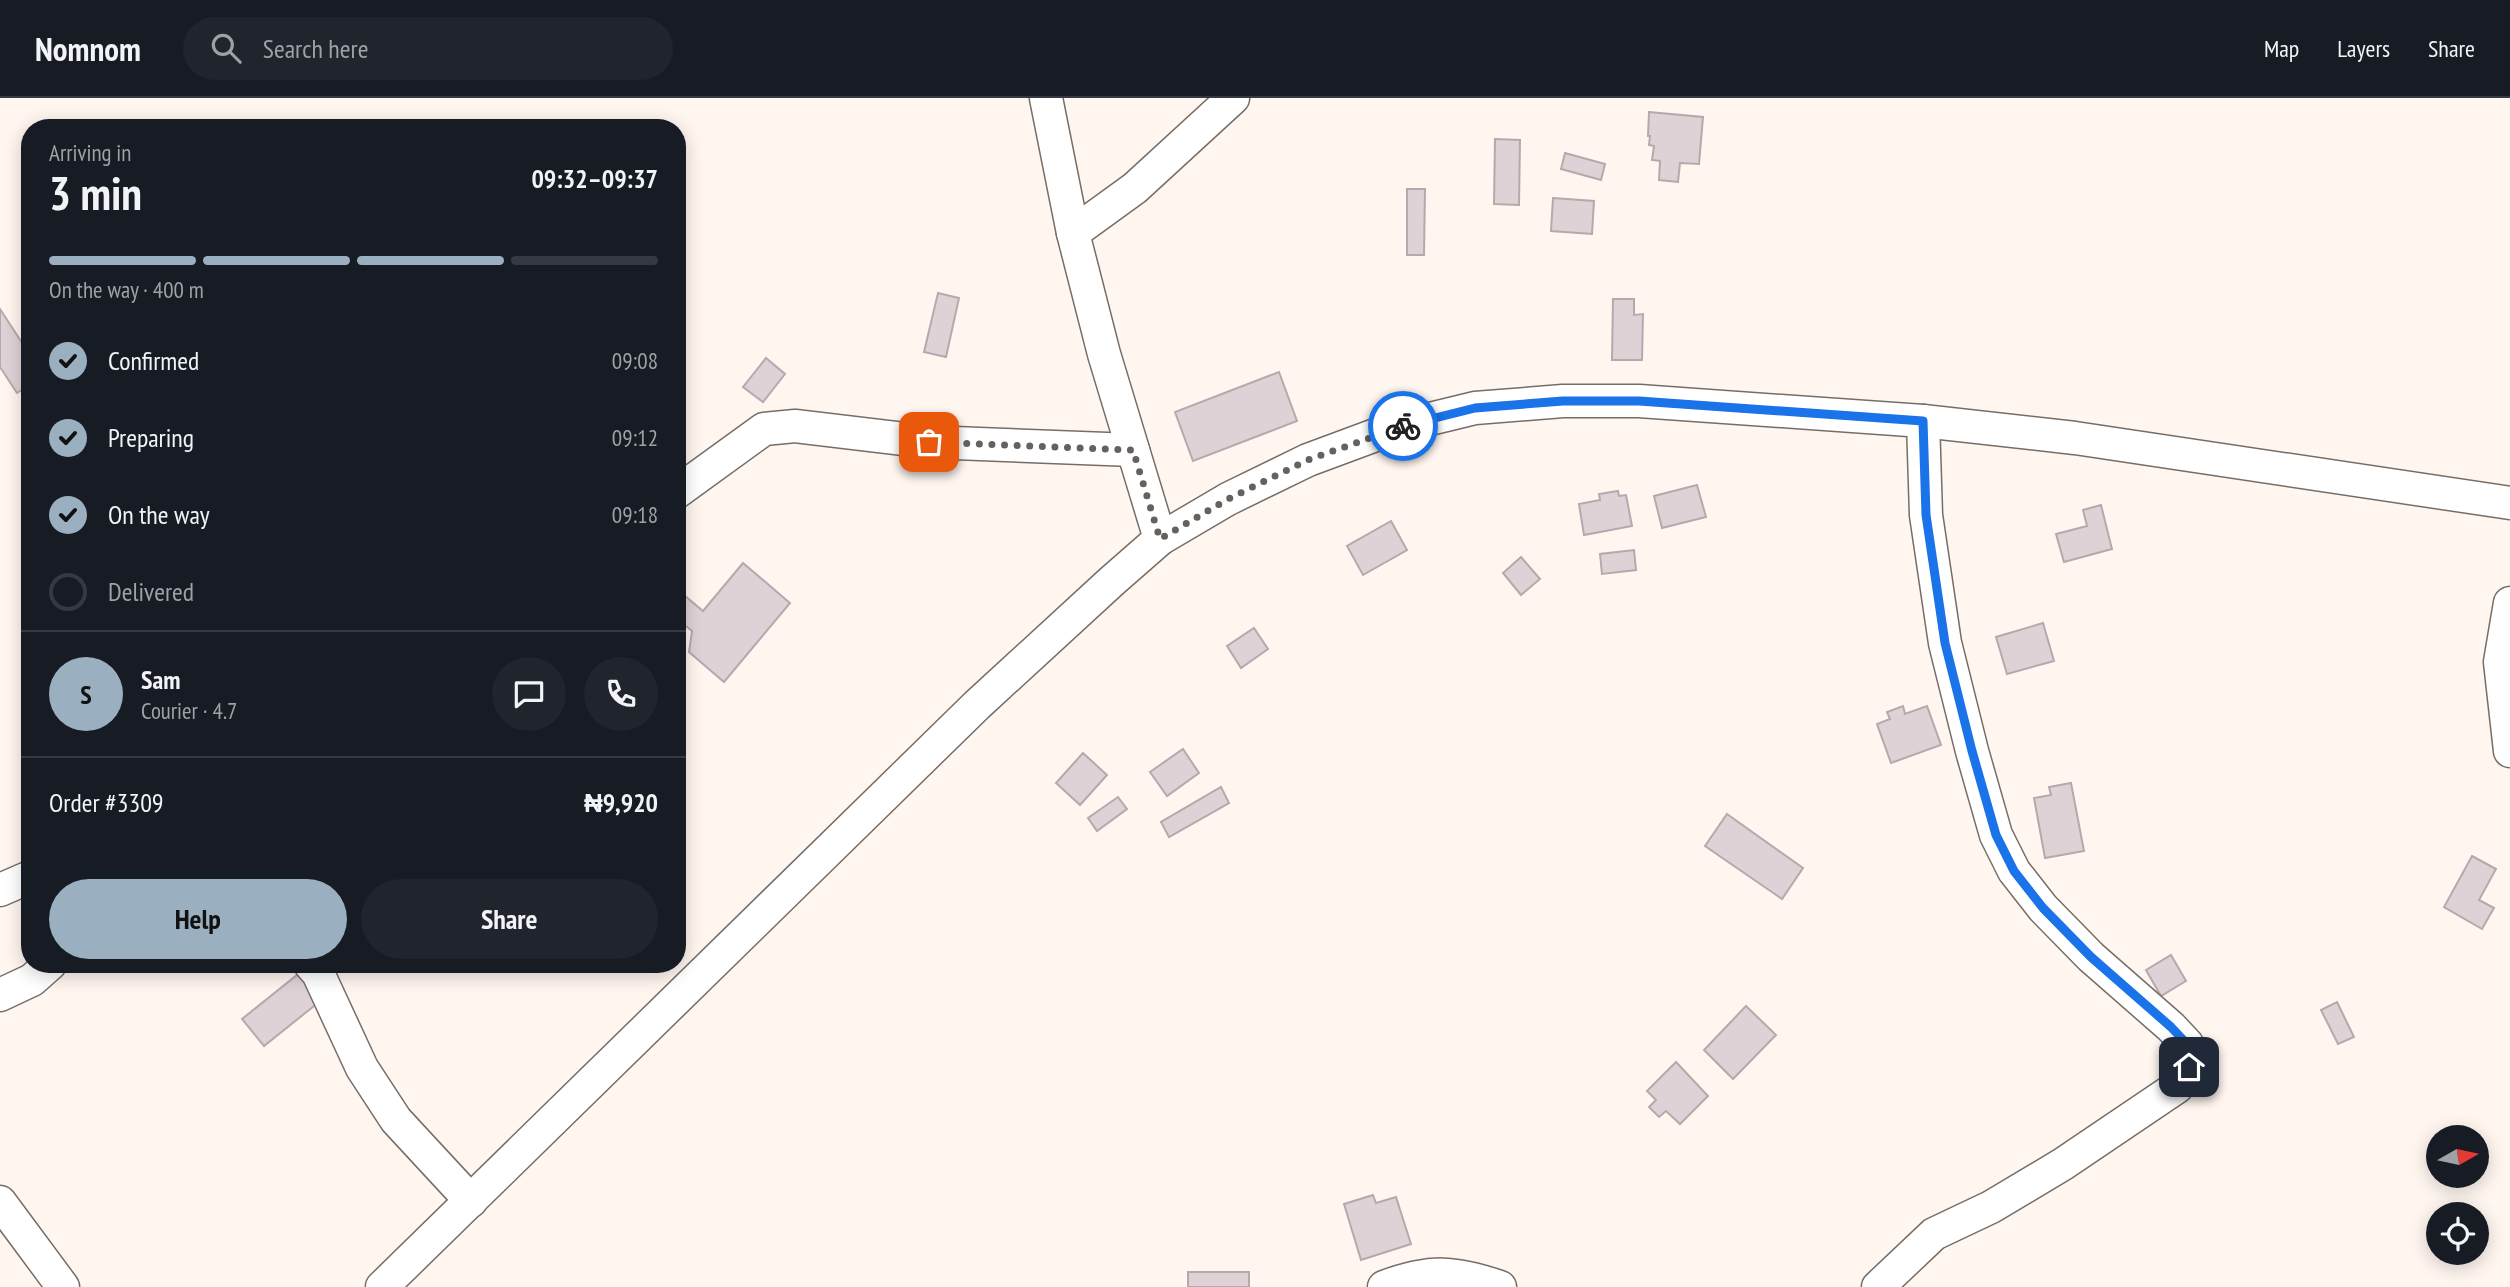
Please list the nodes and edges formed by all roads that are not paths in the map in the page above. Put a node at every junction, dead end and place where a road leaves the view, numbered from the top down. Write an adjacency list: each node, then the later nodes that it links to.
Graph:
1 (1046, 98): 3 (street)
2 (1233, 98): 3 (street)
3 (1073, 233): 5 (street)
4 (1923, 421): 7 (street); 8 (street); 22 (street)
5 (1133, 450): 6 (street); 8 (street)
6 (686, 485)
7 (2510, 503)
8 (1160, 539): 16 (street)
9 (2510, 603): 10 (street)
10 (2510, 751)
11 (21, 881): 12 (street)
12 (0, 890)
13 (40, 973): 15 (street)
14 (318, 973): 16 (street)
15 (0, 995)
16 (471, 1201): 19 (street)
17 (0, 1202): 18 (street)
18 (63, 1287)
19 (382, 1287)
20 (1384, 1287): 21 (street)
21 (1500, 1287)
22 (1878, 1287)

